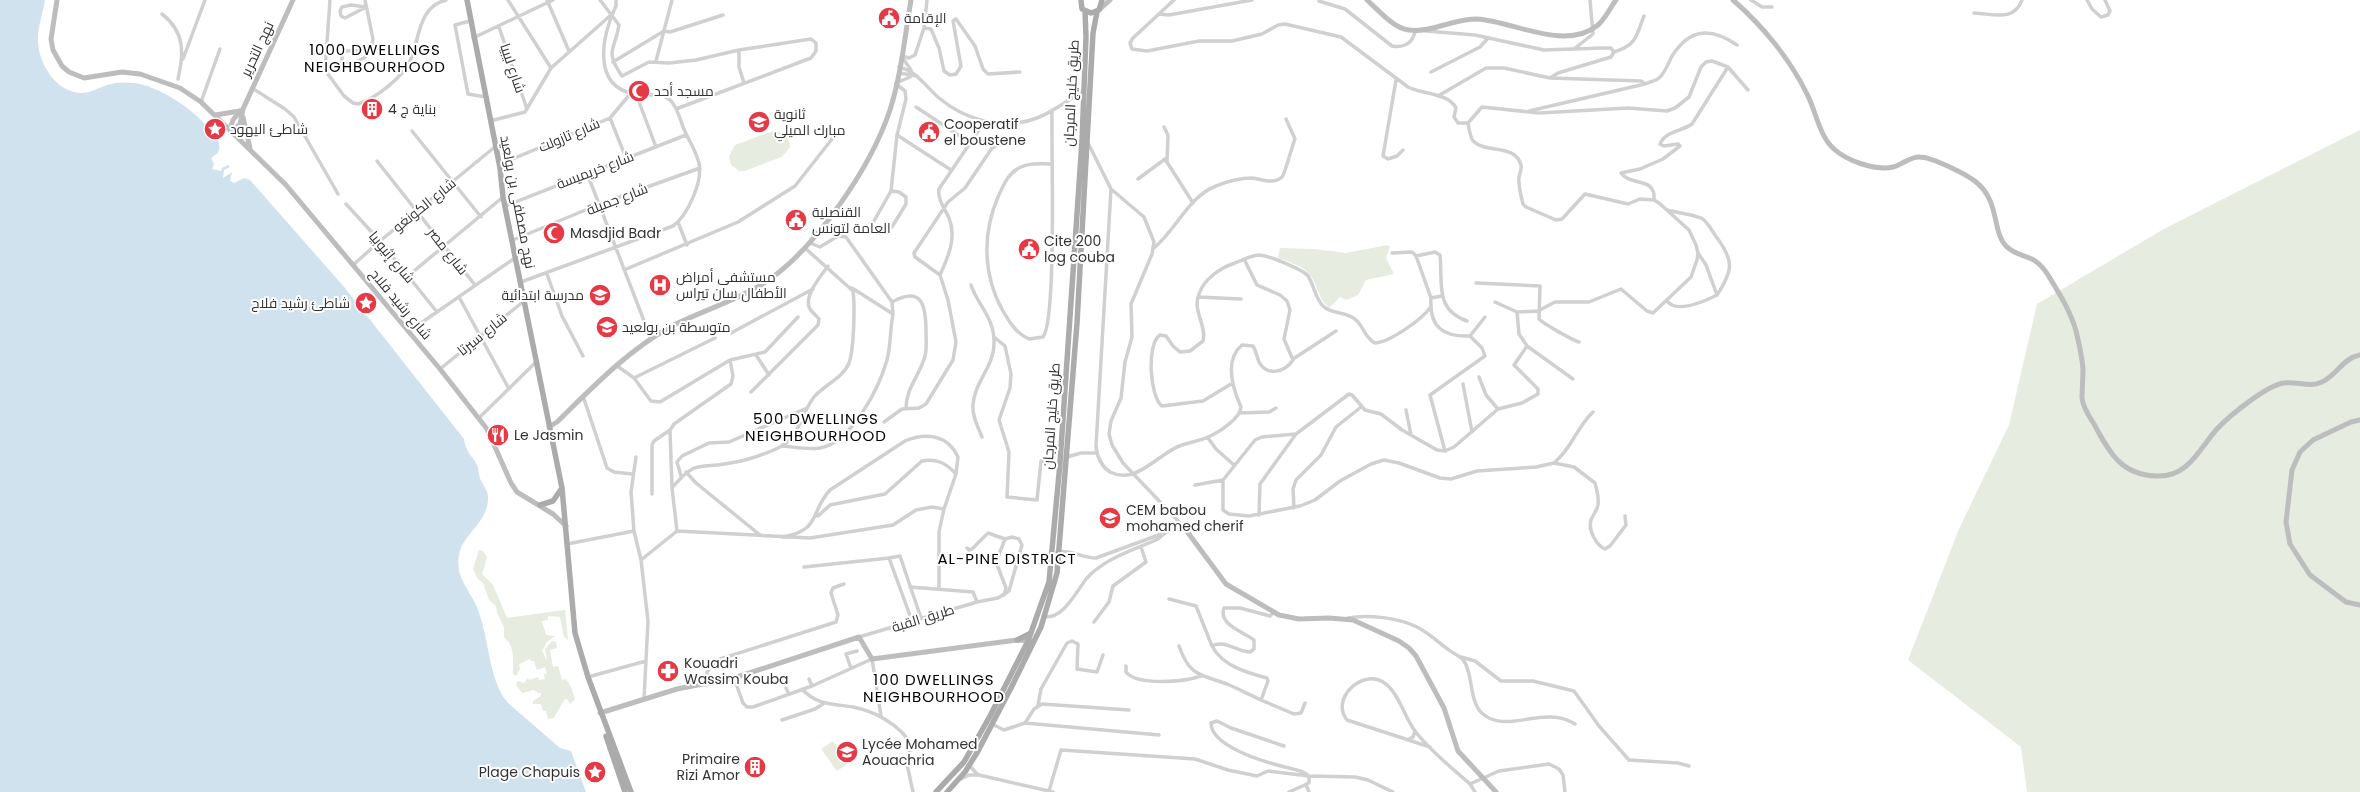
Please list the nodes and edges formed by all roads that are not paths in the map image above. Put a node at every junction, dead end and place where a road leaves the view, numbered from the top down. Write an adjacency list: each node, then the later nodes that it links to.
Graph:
1 (57, 0): 84 (street, شارع رشيد فلاح)
2 (205, 0): 60 (street)
3 (293, 0): 77 (street, نهج التحرير)
4 (330, 0): 6 (street)
5 (365, 0): 31 (street)
6 (446, 0)
7 (467, 0): 42 (main road, نهج مصطفى بن بولعيد)
8 (508, 0): 41 (street)
9 (554, 0): 29 (street)
10 (600, 0): 38 (street)
11 (616, 0): 38 (street)
12 (672, 0): 46 (street)
13 (911, 0): 58 (street)
14 (927, 0): 44 (street)
15 (1077, 0): 30 (street)
16 (1102, 0): 34 (main road, طريق خليج المرجان)
17 (1110, 0): 34 (street)
18 (1174, 0): 37 (street)
19 (1252, 0): 37 (street)
20 (1319, 0): 48 (street)
21 (1367, 0): 48 (street)
22 (1590, 0): 45 (street)
23 (1616, 0): 45 (street)
24 (1733, 0): 190 (street)
25 (1751, 0): 32 (street)
26 (2022, 0): 35 (street)
27 (2087, 0): 28 (street)
28 (2105, 0)
29 (548, 1): 41 (street); 56 (street)
30 (1081, 3): 33 (main road)
31 (366, 7): 31 (street); 54 (street)
32 (1772, 7)
33 (1085, 11): 34 (main road); 78 (main road, طريق خليج المرجان)
34 (1098, 11): 103 (main road, طريق خليج المرجان)
35 (1974, 13)
36 (162, 14): 60 (street)
37 (1159, 14): 73 (street)
38 (611, 15): 56 (street); 61 (street); 80 (street)
39 (723, 15): 46 (street)
40 (1644, 16): 57 (street)
41 (519, 17): 43 (street); 64 (street)
42 (470, 21): 49 (main road, نهج مصطفى بن بولعيد); 83 (street)
43 (499, 27): 49 (street); 86 (street, شارع ليبيا)
44 (924, 28): 58 (street); 66 (street)
45 (1593, 28): 47 (street); 53 (street)
46 (664, 31): 59 (street); 61 (street)
47 (1424, 31): 48 (street); 50 (street)
48 (1415, 32)
49 (473, 38): 83 (main road, نهج مصطفى بن بولعيد)
50 (1488, 38): 53 (street); 67 (street)
51 (1737, 45): 76 (street)
52 (220, 49): 84 (street)
53 (1574, 49): 57 (street)
54 (371, 50): 54 (street)
55 (739, 50): 59 (street); 74 (street); 74 (street)
56 (569, 51): 64 (street)
57 (1614, 52): 71 (street)
58 (902, 56): 62 (street); 65 (street)
59 (656, 61): 61 (street)
60 (182, 62): 72 (street)
61 (613, 62)
62 (899, 67): 65 (street); 68 (street)
63 (1728, 67): 79 (street); 90 (street); 124 (street)
64 (551, 68): 86 (street)
65 (911, 70): 70 (street)
66 (1020, 72)
67 (1431, 72)
68 (898, 73): 69 (street); 75 (street)
69 (911, 76): 70 (street); 75 (street)
70 (917, 76): 95 (street)
71 (1550, 78): 76 (street); 82 (street)
72 (178, 79)
73 (1396, 80): 82 (street); 109 (street)
74 (744, 83): 87 (street)
75 (895, 84): 101 (street); 138 (street)
76 (1645, 84): 90 (street)
77 (252, 88): 89 (street, نهج التحرير); 122 (street)
78 (1084, 90): 88 (street); 103 (main road, طريق خليج المرجان)
79 (1748, 90)
80 (631, 93): 81 (street); 92 (street, شارع تازولت)
81 (636, 94): 87 (street); 107 (street)
82 (1438, 96): 96 (street)
83 (486, 97): 94 (main road, نهج مصطفى بن بولعيد)
84 (201, 102): 91 (street, شارع رشيد فلاح)
85 (916, 107): 104 (street)
86 (527, 109): 94 (street)
87 (676, 109): 100 (street)
88 (1052, 110): 95 (street); 113 (street)
89 (242, 111): 91 (street); 98 (street, نهج التحرير); 98 (street, نهج التحرير); 108 (street)
90 (1528, 111): 96 (street)
91 (215, 115): 98 (street, شارع رشيد فلاح)
92 (610, 118): 110 (street); 114 (street, شارع تازولت)
93 (1286, 119): 127 (street)
94 (490, 120): 106 (main road, نهج مصطفى بن بولعيد)
95 (985, 121): 104 (street)
96 (1468, 123): 124 (street)
97 (1164, 127): 112 (street)
98 (231, 130): 108 (street, شارع رشيد فلاح)
99 (412, 131): 119 (street)
100 (686, 135): 107 (street, شارع خريميسة); 115 (street)
101 (897, 135): 116 (street); 121 (street)
102 (832, 139): 139 (street)
103 (1084, 141): 120 (street); 228 (main road, طريق خليج المرجان); 229 (main road, طريق خليج المرجان)
104 (969, 142): 116 (street)
105 (1000, 143): 129 (street)
106 (496, 146): 114 (main road, نهج مصطفى بن بولعيد); 119 (street, شارع الكونغو)
107 (656, 147): 110 (street, شارع خريميسة)
108 (250, 149): 149 (street, شارع رشيد فلاح)
109 (1403, 150)
110 (626, 158): 117 (street, شارع خريميسة)
111 (378, 161): 131 (street, شارع مصر)
112 (1167, 162): 118 (street); 127 (street)
113 (1051, 164): 113 (street)
114 (500, 168): 123 (main road, نهج مصطفى بن بولعيد)
115 (700, 168): 126 (street, شارع جميلة); 134 (street)
116 (951, 170): 129 (street)
117 (587, 173): 126 (street); 128 (street, شارع خريميسة)
118 (1138, 179)
119 (452, 182): 131 (street, شارع الكونغو); 132 (street)
120 (1111, 189): 143 (street); 226 (street)
121 (891, 191): 133 (street); 135 (street)
122 (338, 194)
123 (503, 197): 128 (main road, نهج مصطفى بن بولعيد); 132 (street)
124 (1654, 200): 130 (street)
125 (346, 204): 137 (street, شارع إثيوبيا)
126 (600, 204): 136 (street, شارع جميلة); 141 (street)
127 (1193, 204): 143 (street)
128 (505, 206): 136 (main road, نهج مصطفى بن بولعيد)
129 (945, 208): 153 (street); 153 (street)
130 (1667, 210): 145 (street); 161 (street)
131 (416, 211): 137 (street, شارع الكونغو); 140 (street, شارع مصر)
132 (481, 217): 140 (street)
133 (874, 221)
134 (678, 222): 139 (street); 141 (street)
135 (892, 227)
136 (513, 240): 147 (main road, نهج مصطفى بن بولعيد)
137 (380, 241): 149 (street, شارع الكونغو); 154 (street, شارع إثيوبيا)
138 (810, 243): 142 (street); 168 (street)
139 (687, 245): 151 (street)
140 (444, 246): 154 (street); 157 (street, شارع مصر)
141 (616, 248): 151 (street); 152 (street)
142 (805, 248): 150 (street); 186 (street)
143 (1154, 248): 235 (street)
144 (1392, 253): 146 (street)
145 (1698, 253): 161 (street); 170 (street)
146 (1416, 256): 162 (street); 165 (street)
147 (516, 258): 155 (main road, نهج مصطفى بن بولعيد); 157 (street)
148 (1244, 259): 164 (street); 171 (street); 192 (street)
149 (353, 265): 180 (street, شارع رشيد فلاح)
150 (828, 266): 159 (street); 160 (street)
151 (624, 270): 186 (street)
152 (547, 274): 155 (street); 191 (street)
153 (940, 275): 208 (street)
154 (408, 276): 173 (street, شارع إثيوبيا)
155 (521, 282): 167 (main road, نهج مصطفى بن بولعيد)
156 (1476, 283): 172 (street)
157 (475, 285): 163 (street)
158 (971, 285): 184 (street)
159 (852, 288): 175 (street); 207 (street)
160 (813, 289): 181 (street); 197 (street)
161 (1717, 295): 170 (street)
162 (1442, 296): 165 (street); 178 (street)
163 (459, 297): 173 (street); 182 (street)
164 (1198, 297): 166 (street); 201 (street)
165 (1431, 298): 171 (street)
166 (1241, 299)
167 (525, 300): 182 (street, شارع سيرتا); 194 (main road, نهج مصطفى بن بولعيد)
168 (892, 302): 175 (street); 208 (street)
169 (1495, 302): 174 (street)
170 (1667, 302): 172 (street)
171 (1430, 308): 183 (street)
172 (1539, 311): 174 (street); 187 (street)
173 (437, 312): 180 (street)
174 (1517, 312): 188 (street)
175 (893, 314): 224 (street)
176 (798, 317): 189 (street)
177 (1485, 317): 183 (street)
178 (1467, 321)
179 (1336, 331): 192 (street)
180 (408, 332): 196 (street, شارع رشيد فلاح)
181 (731, 334)
182 (480, 335): 196 (street, شارع سيرتا); 203 (street)
183 (1470, 336): 225 (street)
184 (994, 337): 222 (street); 229 (street)
185 (715, 338): 199 (street)
186 (651, 339): 195 (street)
187 (1579, 342)
188 (1527, 346): 200 (street); 210 (street)
189 (756, 355): 193 (street); 197 (street)
190 (2360, 355)
191 (583, 356)
192 (1293, 359): 201 (street)
193 (730, 360): 199 (street); 218 (street)
194 (536, 361): 203 (street); 217 (main road, نهج مصطفى بن بولعيد)
195 (616, 365): 199 (street); 205 (street)
196 (440, 369): 214 (street, شارع رشيد فلاح)
197 (769, 375): 204 (street)
198 (1479, 377): 210 (street)
199 (634, 378)
200 (1573, 379)
201 (1232, 384): 213 (street)
202 (1463, 384): 219 (street)
203 (509, 388): 214 (street)
204 (751, 392)
205 (583, 396): 217 (street); 233 (street)
206 (1362, 407): 220 (street); 221 (street); 243 (street)
207 (807, 408): 224 (street); 236 (street)
208 (906, 408): 216 (street)
209 (1276, 408): 213 (street)
210 (1498, 409): 219 (street)
211 (1406, 410): 221 (street)
212 (1593, 412): 230 (street)
213 (1239, 413): 223 (street)
214 (479, 418): 242 (street, شارع رشيد فلاح)
215 (2360, 420): 273 (street)
216 (884, 422)
217 (549, 427): 239 (main road, نهج مصطفى بن بولعيد)
218 (670, 430): 240 (street); 241 (street)
219 (1472, 432): 225 (street)
220 (1296, 434): 231 (street); 245 (street)
221 (1411, 435): 225 (street)
222 (982, 437)
223 (1208, 438): 231 (street); 235 (street)
224 (783, 446): 232 (street)
225 (1445, 451)
226 (1097, 453): 228 (street); 235 (street)
227 (636, 457): 233 (street)
228 (1067, 457): 260 (main road, طريق خليج المرجان)
229 (1060, 463): 261 (main road, طريق خليج المرجان)
230 (1554, 463): 243 (street); 246 (street)
231 (1234, 465): 237 (street)
232 (686, 472): 236 (street); 254 (street)
233 (632, 474): 251 (street)
234 (956, 474): 244 (street); 247 (street); 247 (street)
235 (1132, 474): 250 (street)
236 (682, 476): 240 (street)
237 (1223, 480): 238 (street); 245 (street)
238 (1195, 485)
239 (562, 488): 242 (main road); 248 (main road, نهج مصطفى بن بولعيد)
240 (672, 488): 252 (street)
241 (652, 494)
242 (538, 504): 248 (street, شارع رشيد فلاح); 249 (street, شارع رشيد فلاح)
243 (1294, 508): 245 (street)
244 (944, 509): 255 (street); 269 (street)
245 (1259, 515)
246 (1625, 516)
247 (816, 518): 255 (street)
248 (566, 519): 249 (main road, نهج مصطفى بن بولعيد)
249 (567, 526): 257 (main road, نهج مصطفى بن بولعيد)
250 (1183, 526): 253 (street); 274 (street)
251 (634, 531): 257 (street); 264 (street)
252 (677, 531): 254 (street); 264 (street)
253 (1166, 532): 258 (street); 263 (street)
254 (760, 535): 255 (street)
255 (776, 538)
256 (1005, 538): 259 (street); 270 (street); 270 (street)
257 (567, 544): 295 (main road, نهج مصطفى بن بولعيد)
258 (1141, 547): 266 (street); 279 (street)
259 (967, 548)
260 (1059, 551): 261 (street); 263 (street); 275 (main road, طريق خليج المرجان)
261 (1052, 553): 275 (main road, طريق خليج المرجان)
262 (889, 558): 265 (street); 268 (street); 278 (street)
263 (1096, 558): 266 (street)
264 (641, 560): 291 (street)
265 (804, 567)
266 (1099, 567): 275 (street)
267 (844, 584): 298 (street)
268 (910, 587): 269 (street); 276 (street)
269 (939, 588): 272 (street)
270 (1004, 595): 272 (street, طريق القبة)
271 (1169, 600): 285 (street)
272 (977, 602): 276 (street, طريق القبة)
273 (2360, 605)
274 (1274, 612): 277 (street); 285 (street)
275 (1042, 616): 280 (main road, طريق خليج المرجان); 283 (main road, طريق خليج المرجان)
276 (920, 618): 278 (street, طريق القبة)
277 (1342, 619): 289 (street); 325 (street)
278 (912, 621): 281 (street, طريق القبة)
279 (1094, 622)
280 (1032, 633): 282 (main road); 283 (main road, طريق خليج المرجان)
281 (860, 637): 290 (street); 296 (street)
282 (1017, 640): 283 (street); 286 (main road); 290 (street)
283 (1031, 642): 286 (main road, طريق خليج المرجان); 312 (main road, طريق خليج المرجان)
284 (1179, 646): 294 (street)
285 (1212, 646): 304 (street)
286 (1025, 648): 312 (main road, طريق خليج المرجان)
287 (856, 651): 293 (street)
288 (1103, 655): 307 (street)
289 (1461, 657): 314 (street); 321 (street)
290 (872, 659): 293 (street); 310 (street)
291 (646, 661): 295 (street); 303 (street)
292 (1126, 666): 294 (street)
293 (851, 668): 299 (street)
294 (1201, 676): 304 (street)
295 (588, 677): 309 (main road, نهج مصطفى بن بولعيد)
296 (734, 678): 298 (street); 302 (street)
297 (809, 679): 299 (street)
298 (706, 685): 303 (street)
299 (812, 686): 301 (street)
300 (786, 688): 302 (street)
301 (802, 690): 302 (street); 306 (street)
302 (789, 694)
303 (644, 699): 309 (street)
304 (1261, 700): 305 (street)
305 (1304, 703)
306 (823, 704): 310 (street); 311 (street)
307 (1038, 706): 308 (street); 313 (street)
308 (1129, 710)
309 (600, 713): 329 (main road); 330 (main road)
310 (881, 716): 331 (street)
311 (782, 720)
312 (990, 723): 313 (street); 320 (main road, طريق خليج المرجان); 323 (main road, طريق خليج المرجان)
313 (1025, 723): 316 (street)
314 (1575, 724)
315 (1415, 731): 317 (street); 317 (street); 319 (street)
316 (1159, 734)
317 (1407, 740): 319 (street)
318 (1284, 746): 324 (street)
319 (1430, 747): 327 (street)
320 (969, 765): 322 (street); 326 (main road, طريق خليج المرجان)
321 (1689, 766)
322 (979, 775): 326 (street); 334 (street)
323 (952, 776): 326 (main road); 332 (main road, طريق خليج المرجان)
324 (1309, 776): 328 (street); 334 (street); 337 (street)
325 (1484, 779): 327 (street); 339 (street); 340 (street)
326 (958, 780): 333 (main road, طريق خليج المرجان)
327 (1470, 784): 338 (street)
328 (1306, 785): 335 (street); 336 (street)
329 (625, 792)
330 (630, 792)
331 (913, 792)
332 (936, 792)
333 (946, 792)
334 (1051, 792)
335 (1289, 792)
336 (1309, 792)
337 (1393, 792)
338 (1475, 792)
339 (1496, 792)
340 (1565, 792)

